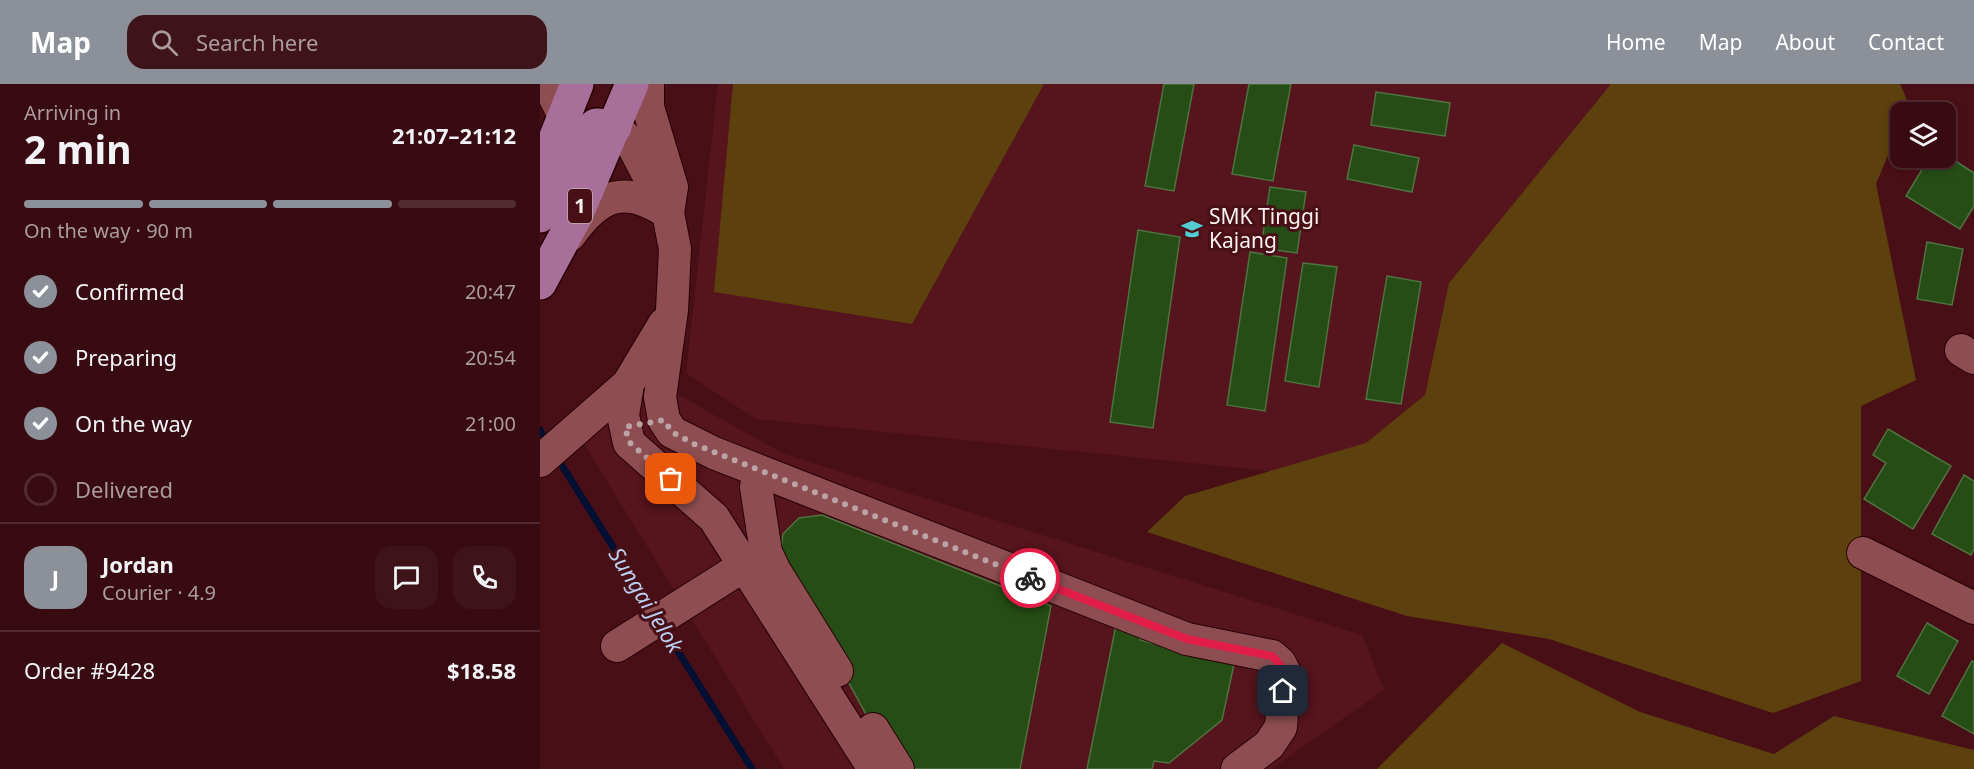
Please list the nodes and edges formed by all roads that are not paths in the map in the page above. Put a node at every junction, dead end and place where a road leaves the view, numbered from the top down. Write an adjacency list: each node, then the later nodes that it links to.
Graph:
1 (548, 84): 6 (street)
2 (577, 84): 6 (main road, 1)
3 (600, 84): 7 (main road)
4 (632, 84): 7 (main road, 1)
5 (648, 84): 9 (street)
6 (564, 116): 8 (main road, 1)
7 (615, 127): 9 (street); 10 (main road); 11 (main road, 1)
8 (540, 176)
9 (668, 213): 11 (street); 12 (street)
10 (540, 216)
11 (547, 270)
12 (672, 310): 13 (street); 14 (street)
13 (628, 384): 15 (street); 17 (street)
14 (664, 420): 15 (street); 16 (street)
15 (625, 427): 19 (street)
16 (714, 453): 18 (street); 19 (street)
17 (540, 461)
18 (759, 471): 21 (street); 26 (street)
19 (684, 492): 21 (street)
20 (1863, 553): 22 (street)
21 (755, 558): 23 (street); 24 (street); 25 (street)
22 (1974, 608)
23 (617, 646)
24 (874, 769)
25 (898, 769)
26 (1237, 769)

